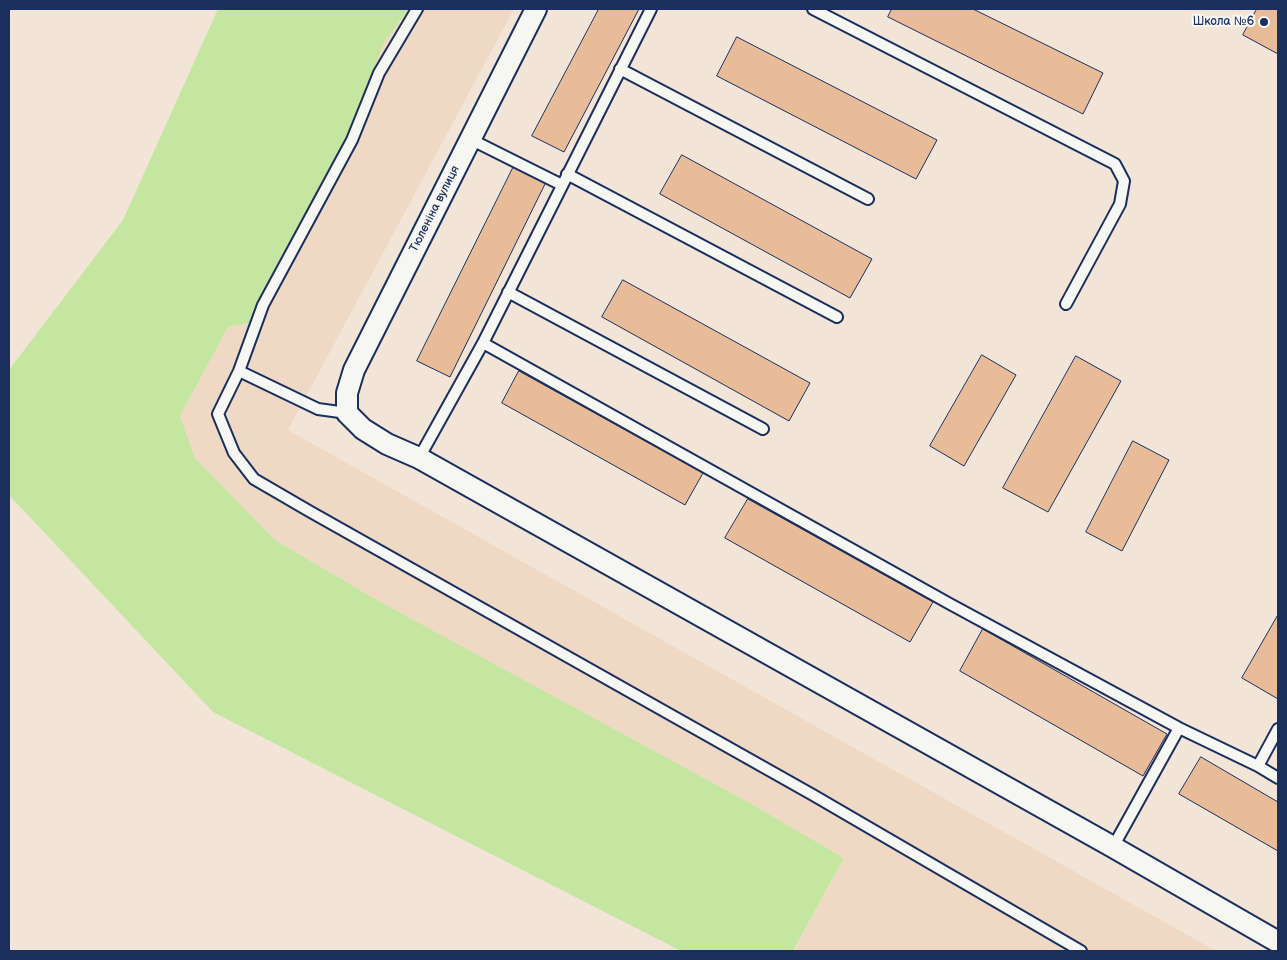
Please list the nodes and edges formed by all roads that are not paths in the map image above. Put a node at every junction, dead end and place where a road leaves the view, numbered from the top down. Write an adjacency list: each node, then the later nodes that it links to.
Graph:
1 (418, 9): 14 (lane)
2 (536, 9): 6 (street, Тюленіна вулиця)
3 (651, 9): 5 (lane)
4 (813, 9): 11 (lane)
5 (620, 69): 7 (lane); 9 (lane)
6 (470, 139): 8 (lane); 15 (street, Тюленіна вулиця)
7 (567, 174): 8 (lane); 12 (lane)
8 (562, 185): 10 (lane)
9 (868, 199)
10 (508, 292): 13 (lane); 16 (lane)
11 (1066, 304)
12 (837, 317)
13 (483, 343): 17 (lane); 18 (lane)
14 (239, 372): 15 (lane); 24 (lane)
15 (347, 413): 17 (street)
16 (763, 429)
17 (419, 458): 22 (street)
18 (1179, 728): 20 (lane); 22 (lane)
19 (1278, 730): 20 (lane)
20 (1258, 766): 21 (lane)
21 (1278, 778)
22 (1114, 847): 23 (street)
23 (1278, 942)
24 (1081, 951)

